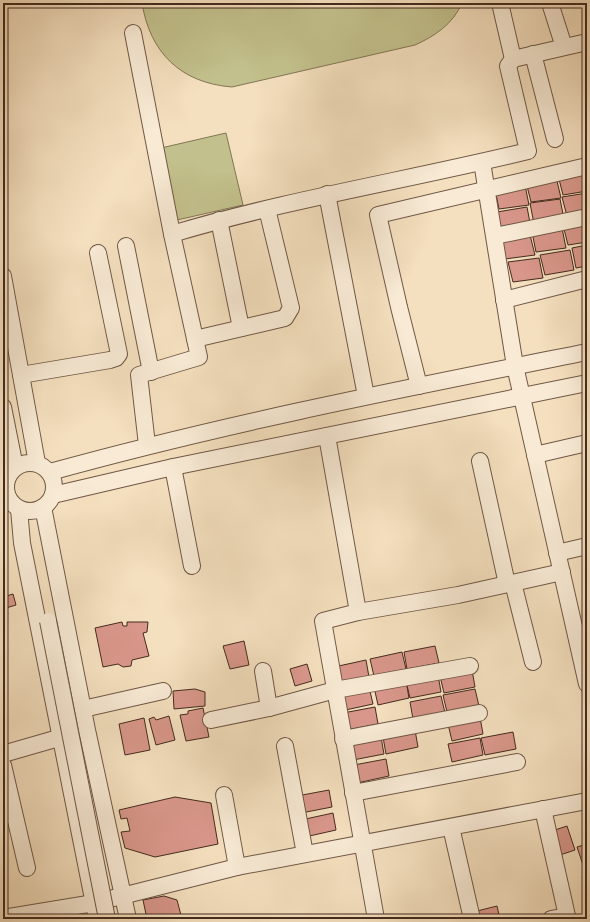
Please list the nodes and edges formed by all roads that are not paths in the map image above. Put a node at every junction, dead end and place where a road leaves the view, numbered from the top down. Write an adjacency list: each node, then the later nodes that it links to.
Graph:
1 (500, 3): 7 (street)
2 (550, 3): 5 (street)
3 (133, 34): 16 (street)
4 (586, 46): 5 (street)
5 (564, 47): 6 (street)
6 (533, 54): 7 (street); 8 (street)
7 (513, 59): 9 (street)
8 (555, 139)
9 (482, 162): 11 (street); 12 (street)
10 (587, 166): 11 (street)
11 (487, 190): 17 (street); 30 (street)
12 (327, 194): 13 (street); 31 (street)
13 (267, 209): 15 (street); 23 (street)
14 (587, 217): 17 (street)
15 (219, 220): 16 (street); 23 (street)
16 (172, 234): 24 (street)
17 (495, 236): 22 (street)
18 (126, 246): 27 (street)
19 (98, 253): 28 (street)
20 (3, 276): 28 (street)
21 (587, 279): 22 (street)
22 (504, 300): 26 (street)
23 (241, 328): 24 (street)
24 (195, 339): 27 (street)
25 (587, 352): 26 (street)
26 (515, 366): 30 (street); 32 (street)
27 (151, 372): 36 (street)
28 (21, 375): 41 (street)
29 (587, 383): 32 (street)
30 (420, 386): 31 (street)
31 (366, 396): 36 (street)
32 (522, 396): 34 (street); 37 (street)
33 (3, 407): 39 (street)
34 (327, 436): 40 (street); 53 (street)
35 (587, 443): 37 (street)
36 (147, 445): 41 (street)
37 (535, 455): 49 (street)
38 (480, 461): 52 (street)
39 (15, 467): 41 (street); 42 (street)
40 (173, 467): 43 (street); 50 (street)
41 (43, 468): 43 (street)
42 (4, 480): 44 (street)
43 (53, 495): 45 (street)
44 (11, 506): 45 (street); 47 (street)
45 (43, 507): 46 (street)
46 (49, 538): 54 (street); 63 (street)
47 (22, 543): 54 (street); 66 (street)
48 (587, 546): 49 (street)
49 (557, 553): 51 (street)
50 (192, 566)
51 (562, 572): 52 (street); 55 (street)
52 (510, 583): 53 (street); 56 (street)
53 (358, 612): 60 (street)
54 (53, 624): 85 (street, bridge); 86 (street)
55 (585, 660): 59 (street)
56 (533, 662)
57 (470, 666): 60 (street)
58 (262, 671): 62 (street)
59 (587, 684)
60 (335, 690): 62 (street); 67 (street)
61 (163, 691): 63 (street)
62 (270, 708): 65 (street)
63 (82, 709): 81 (street)
64 (479, 713): 67 (street)
65 (211, 720)
66 (62, 737): 69 (street); 82 (street)
67 (343, 739): 72 (street)
68 (285, 746): 78 (street)
69 (3, 754)
70 (518, 762): 72 (street)
71 (3, 765): 80 (street)
72 (353, 794): 77 (street)
73 (224, 795): 79 (street)
74 (587, 801): 75 (street)
75 (543, 809): 76 (street); 90 (street)
76 (451, 827): 77 (street); 89 (street)
77 (361, 844): 78 (street); 88 (street)
78 (305, 854): 79 (street)
79 (237, 867): 81 (street)
80 (27, 868)
81 (123, 896): 82 (street); 87 (street)
82 (94, 903): 83 (street); 84 (street)
83 (5, 915)
84 (97, 919)
85 (107, 919)
86 (116, 919)
87 (128, 919)
88 (376, 919)
89 (472, 919)
90 (551, 919)

